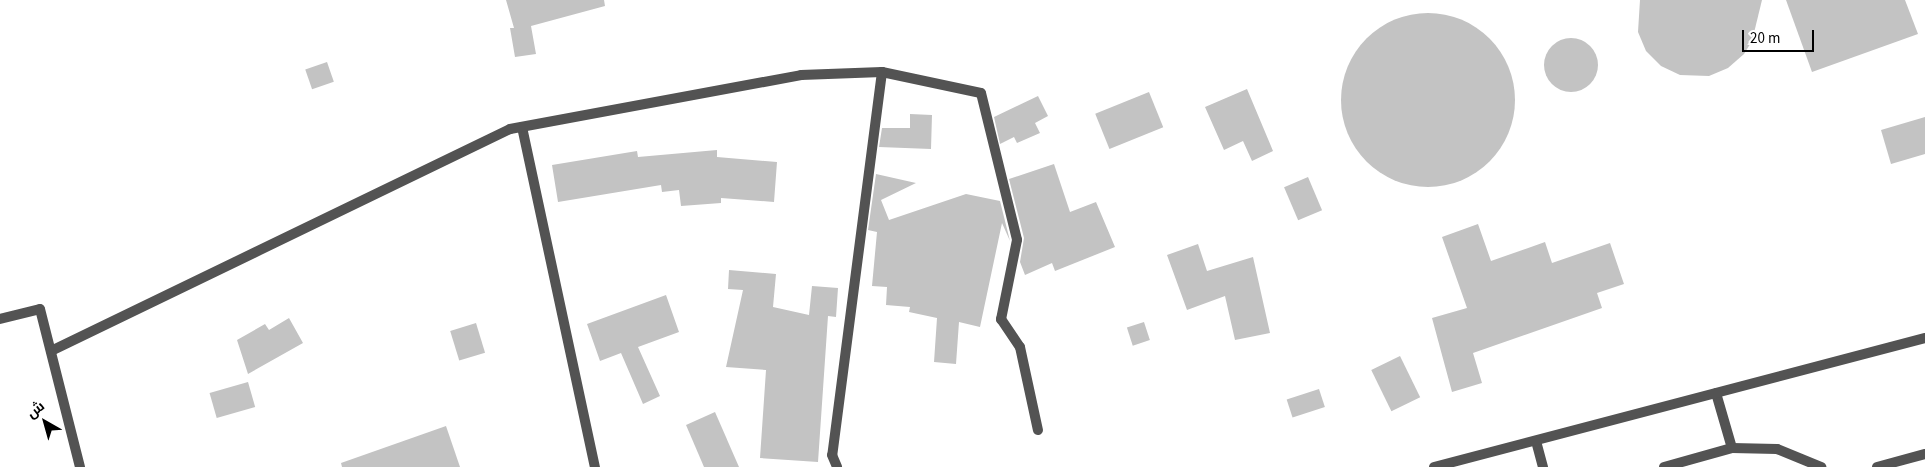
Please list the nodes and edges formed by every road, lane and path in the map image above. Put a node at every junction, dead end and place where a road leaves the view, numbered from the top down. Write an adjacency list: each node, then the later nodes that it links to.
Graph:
1 (882, 72): 2 (street); 7 (street); 13 (street)
2 (522, 127): 5 (street); 12 (street)
3 (0, 319): 5 (street)
4 (1925, 338): 6 (street)
5 (51, 351): 11 (street)
6 (1716, 393): 8 (street); 9 (street)
7 (1038, 430)
8 (1536, 441): 14 (street); 15 (street)
9 (1732, 448): 16 (street); 17 (street)
10 (1925, 454): 18 (street)
11 (80, 467)
12 (595, 467)
13 (838, 467)
14 (1434, 467)
15 (1543, 467)
16 (1664, 467)
17 (1821, 467)
18 (1877, 467)

